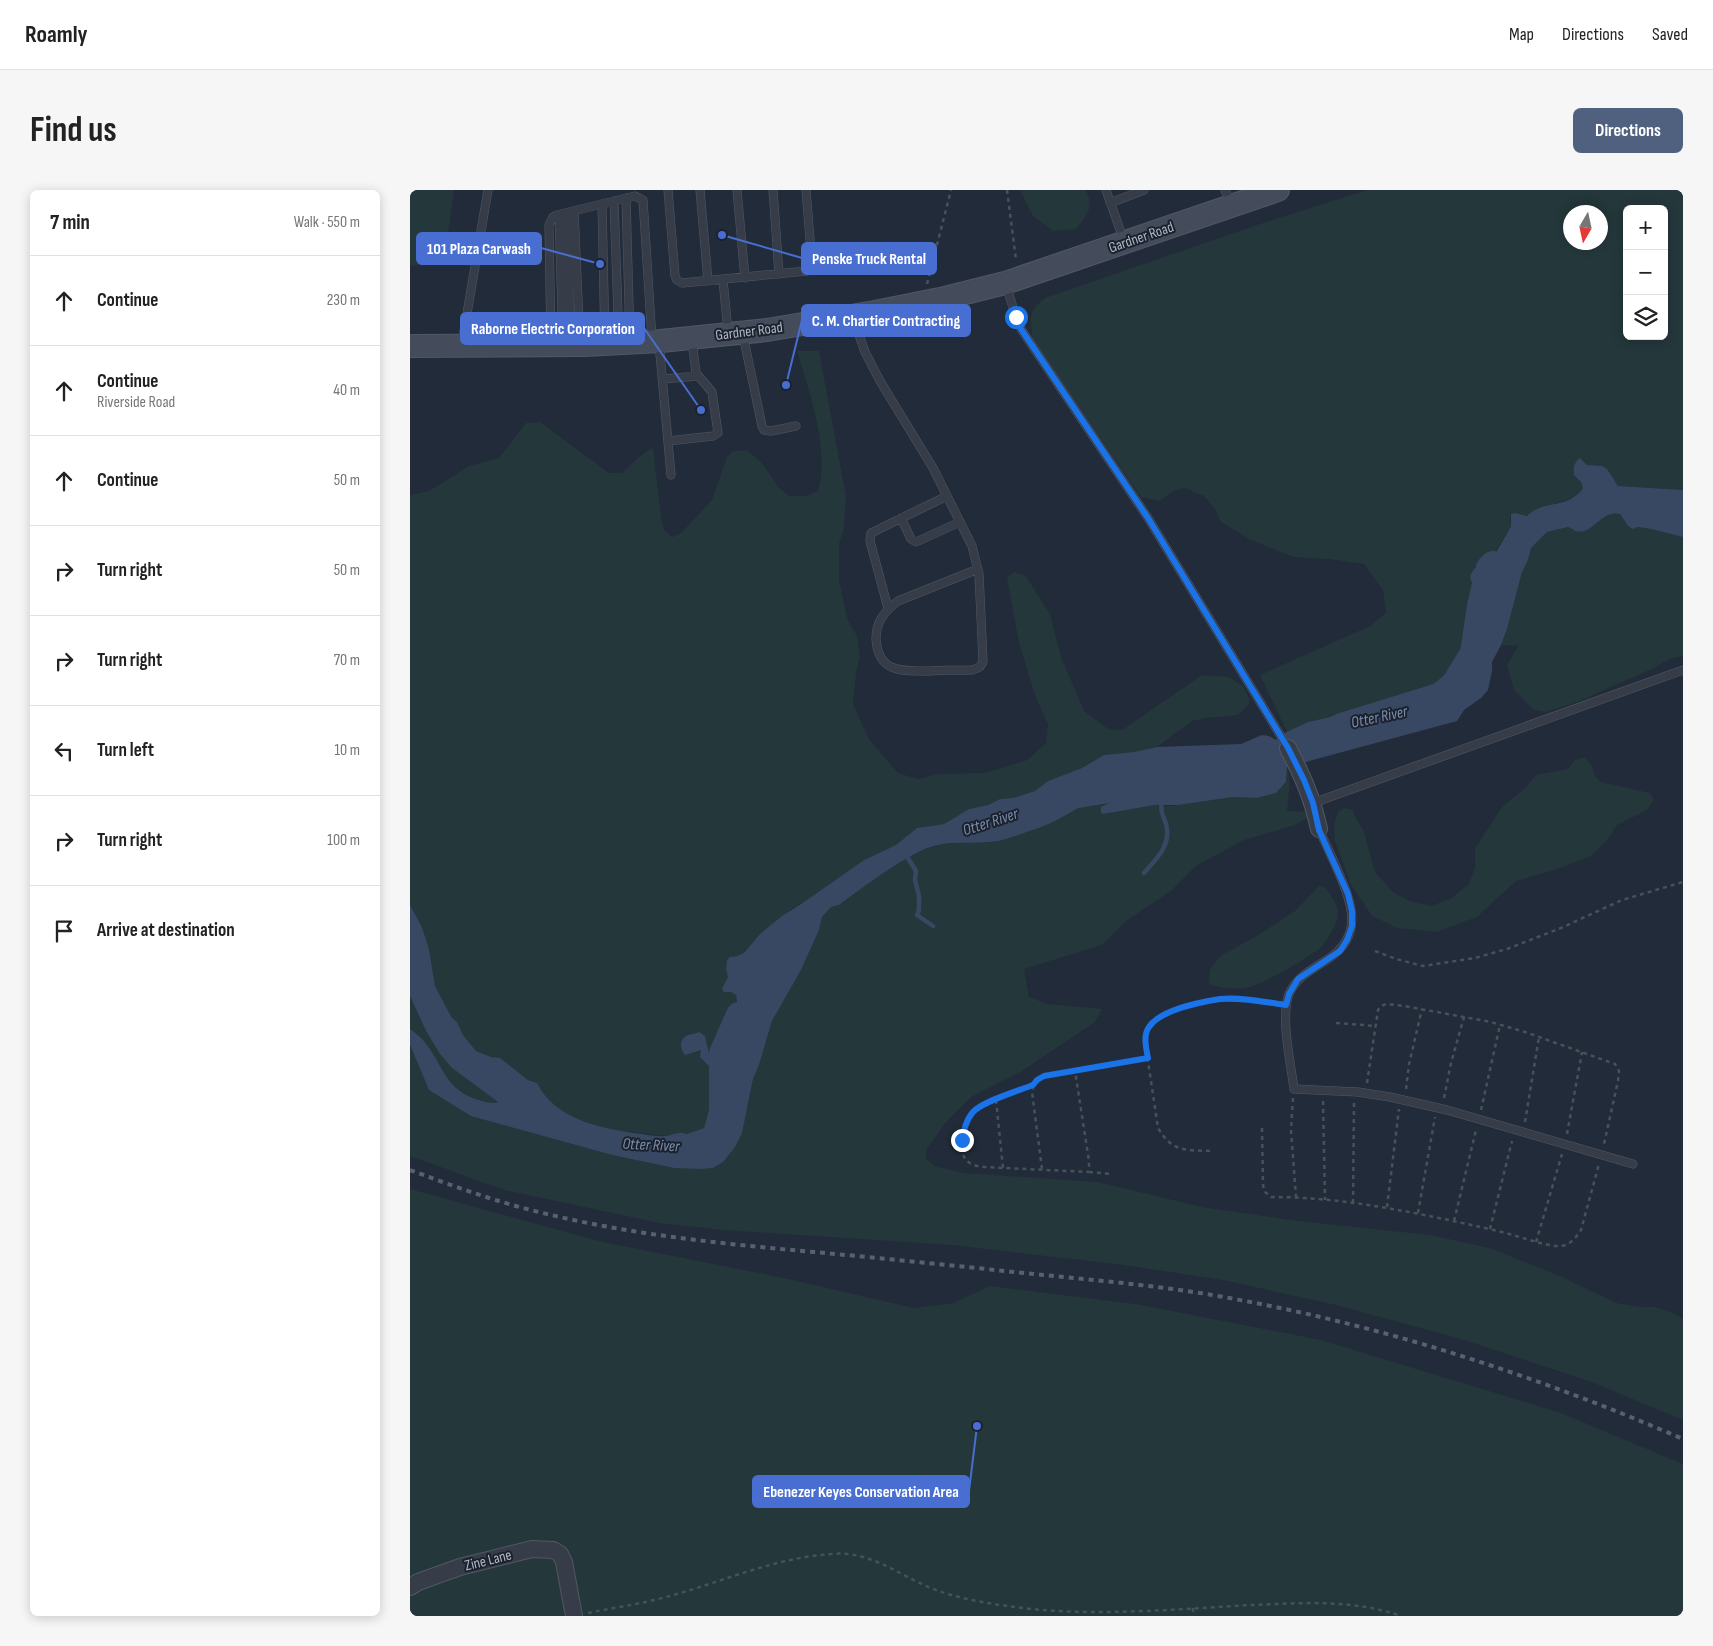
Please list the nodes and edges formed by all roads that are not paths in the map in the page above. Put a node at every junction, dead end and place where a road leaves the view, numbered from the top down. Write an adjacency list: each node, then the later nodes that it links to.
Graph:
1 (488, 190): 29 (lane)
2 (668, 190): 20 (lane)
3 (700, 190): 20 (lane)
4 (737, 190): 18 (lane)
5 (773, 190): 17 (lane)
6 (806, 190): 17 (lane)
7 (1106, 190): 13 (lane)
8 (1144, 190): 13 (lane)
9 (1278, 190): 11 (main road, Gardner Road)
10 (626, 198): 12 (lane); 25 (lane); 26 (lane)
11 (1228, 198): 16 (main road, Gardner Road)
12 (614, 201): 14 (lane); 26 (lane)
13 (1110, 203): 16 (lane)
14 (602, 204): 15 (lane); 26 (lane)
15 (567, 213): 27 (lane); 27 (lane); 27 (lane)
16 (1124, 243): 21 (main road, Gardner Road)
17 (779, 274): 18 (lane)
18 (745, 278): 19 (lane)
19 (722, 280): 20 (lane); 23 (lane)
20 (708, 281)
21 (1012, 281): 22 (main road, Gardner Road); 41 (lane)
22 (853, 316): 23 (main road, Gardner Road); 35 (lane)
23 (736, 334): 24 (main road, Gardner Road); 32 (lane)
24 (691, 338): 25 (main road, Gardner Road); 30 (lane)
25 (656, 341): 26 (main road, Gardner Road); 31 (lane)
26 (618, 343): 27 (main road, Gardner Road)
27 (566, 345): 29 (main road, Gardner Road)
28 (410, 346): 29 (main road, Gardner Road)
29 (462, 346)
30 (698, 376): 31 (lane); 33 (lane)
31 (663, 379): 33 (lane)
32 (796, 426)
33 (668, 441): 34 (lane)
34 (671, 475)
35 (947, 496): 36 (lane); 37 (lane)
36 (901, 518): 37 (lane); 39 (lane)
37 (960, 522): 38 (lane)
38 (978, 569): 39 (lane); 39 (lane)
39 (888, 608)
40 (1683, 670): 42 (lane)
41 (1288, 748): 42 (street)
42 (1313, 803): 43 (street)
43 (1319, 830): 44 (lane)
44 (1633, 1164)
45 (410, 1587): 46 (street, Zine Lane)
46 (574, 1616)

